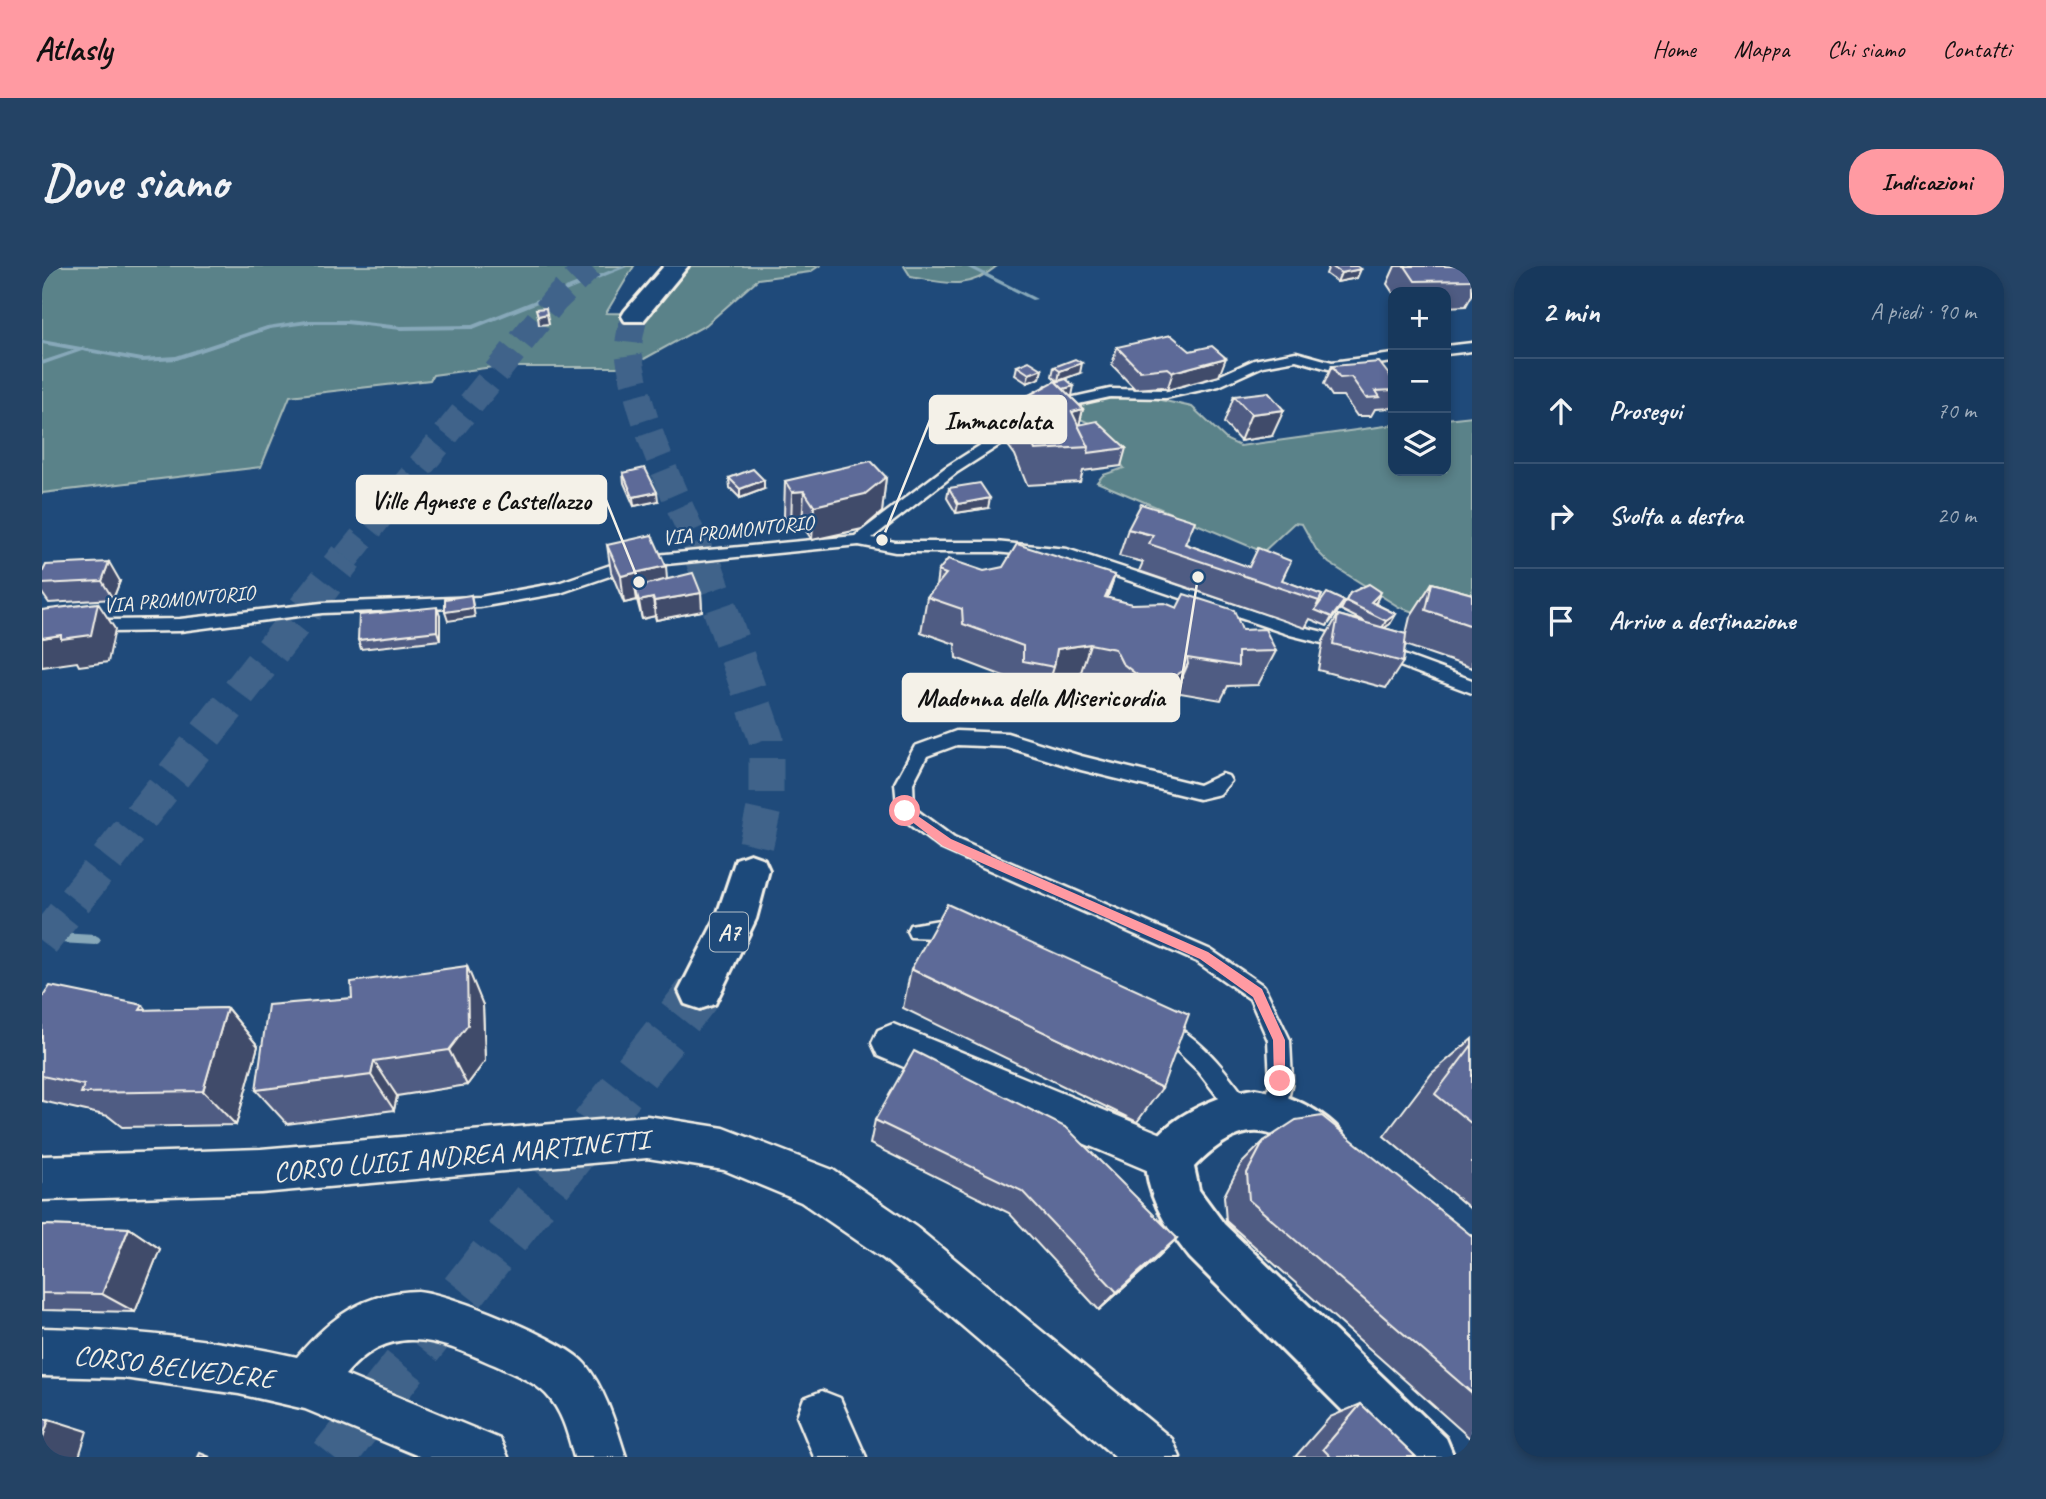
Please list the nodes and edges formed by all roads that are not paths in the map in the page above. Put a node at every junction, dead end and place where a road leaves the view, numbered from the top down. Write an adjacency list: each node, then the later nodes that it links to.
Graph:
1 (676, 266): 2 (main road)
2 (634, 316)
3 (1472, 346): 4 (lane)
4 (1451, 350)
5 (1388, 359): 6 (lane)
6 (859, 540): 7 (lane, VIA PROMONTORIO); 8 (lane)
7 (42, 635)
8 (1472, 687)
9 (1222, 781): 16 (lane)
10 (750, 870): 13 (main road, A7)
11 (917, 931): 12 (lane)
12 (977, 946)
13 (700, 991)
14 (1140, 1020): 16 (lane)
15 (893, 1043): 17 (street)
16 (1259, 1112): 17 (main road); 19 (main road)
17 (1170, 1159): 25 (main road)
18 (42, 1178): 24 (street, CORSO LUIGI ANDREA MARTINETTI)
19 (1367, 1184)
20 (42, 1352): 21 (street, CORSO BELVEDERE)
21 (306, 1384): 22 (street, CORSO BELVEDERE); 23 (street, CORSO BELVEDERE)
22 (482, 1457)
23 (600, 1457)
24 (1154, 1457)
25 (1427, 1457)

